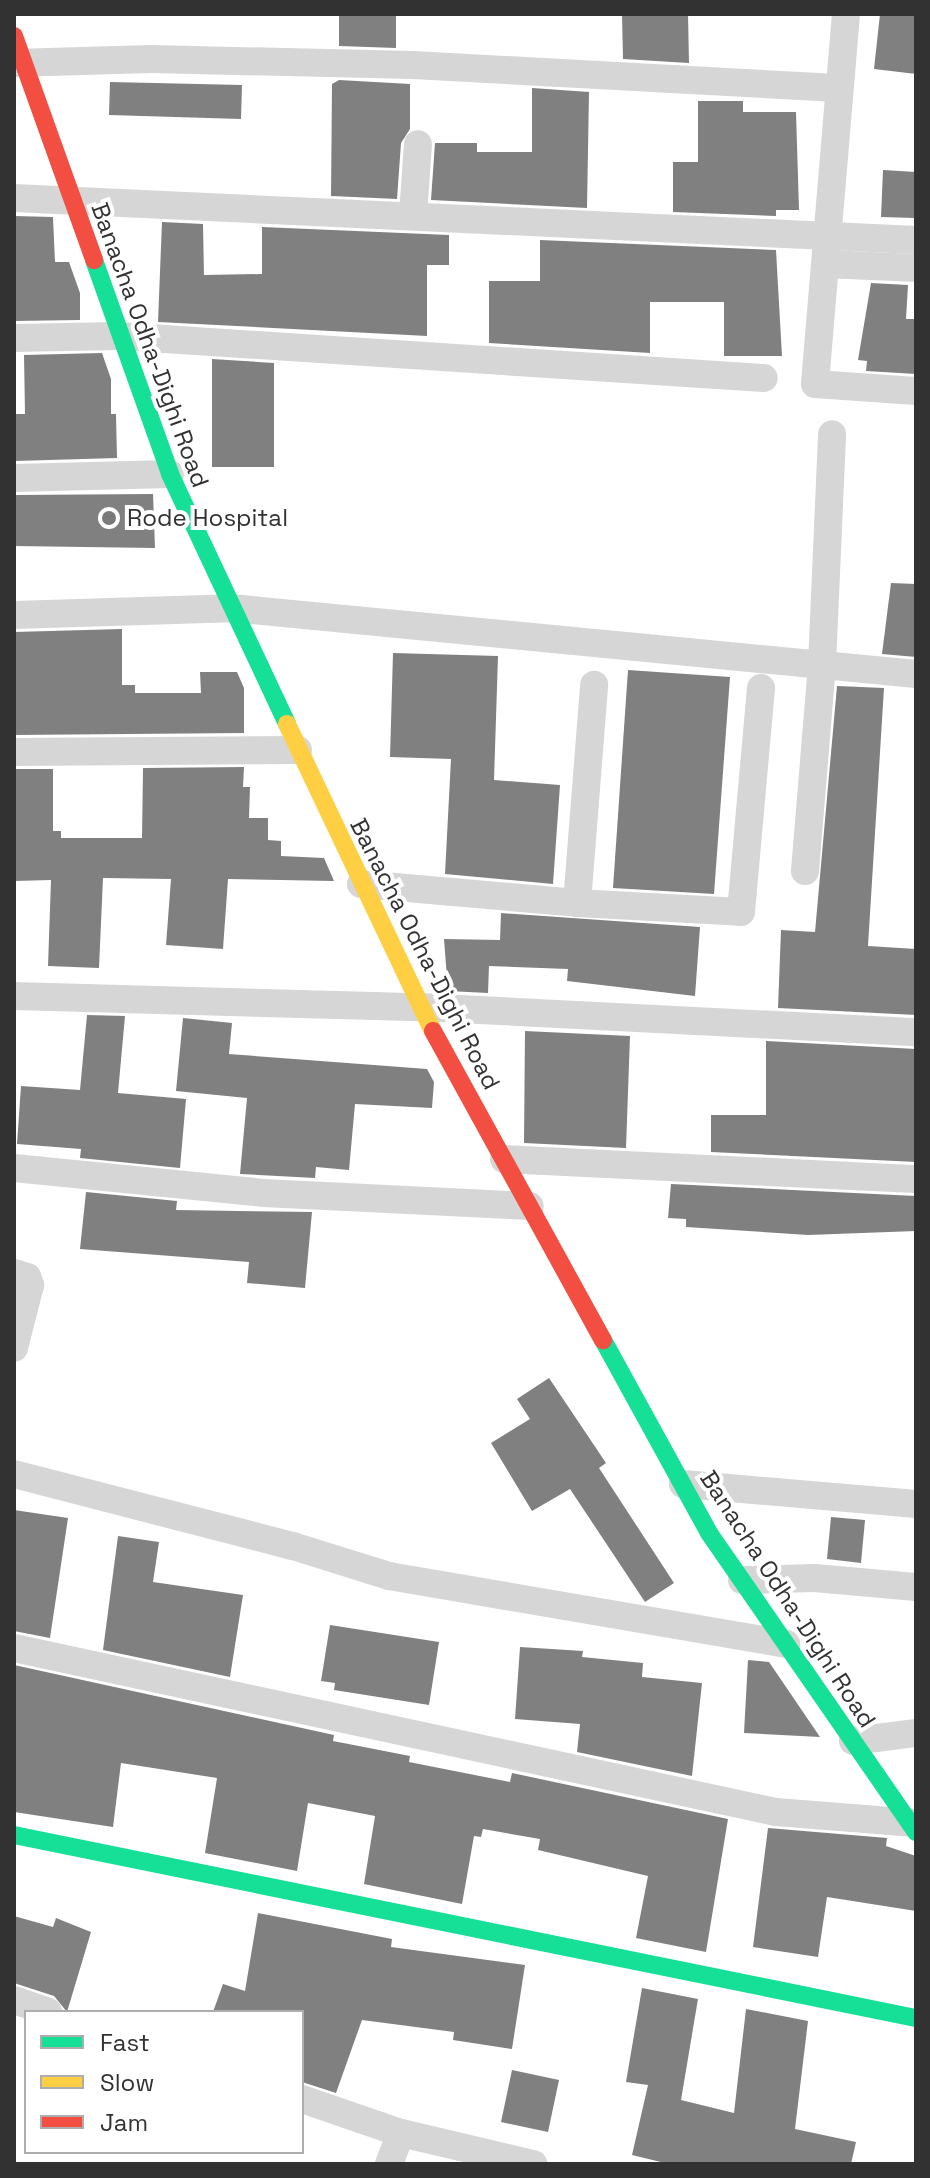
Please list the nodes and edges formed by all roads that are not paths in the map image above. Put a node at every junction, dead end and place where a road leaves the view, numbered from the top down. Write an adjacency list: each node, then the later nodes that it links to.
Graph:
1 (846, 14): 3 (street)
2 (16, 54): 3 (street); 5 (street, Banacha Odha-Dighi Road)
3 (837, 88): 9 (street)
4 (418, 144): 7 (street)
5 (69, 197): 6 (street); 7 (street); 11 (street, Banacha Odha-Dighi Road)
6 (14, 198)
7 (413, 215): 9 (street)
8 (916, 240): 9 (street)
9 (827, 251): 10 (street); 14 (street)
10 (916, 268)
11 (119, 336): 12 (street); 13 (street); 16 (street, Banacha Odha-Dighi Road)
12 (14, 338)
13 (764, 378)
14 (916, 391)
15 (832, 434): 20 (street)
16 (170, 474): 17 (street); 18 (street, Banacha Odha-Dighi Road)
17 (14, 478)
18 (231, 608): 19 (street); 20 (street); 24 (street, Banacha Odha-Dighi Road)
19 (14, 615)
20 (822, 665): 21 (street); 26 (street)
21 (916, 674)
22 (594, 685): 28 (street)
23 (761, 688): 28 (street)
24 (298, 750): 25 (street); 27 (street, Banacha Odha-Dighi Road)
25 (14, 752)
26 (805, 871)
27 (361, 884): 28 (street); 30 (street, Banacha Odha-Dighi Road)
28 (577, 903)
29 (14, 996): 30 (street)
30 (420, 1007): 31 (street); 32 (street, Banacha Odha-Dighi Road)
31 (916, 1032)
32 (504, 1159): 34 (street); 35 (street, Banacha Odha-Dighi Road)
33 (14, 1168): 35 (street)
34 (916, 1179)
35 (530, 1206): 39 (street, Banacha Odha-Dighi Road)
36 (14, 1273): 37 (street)
37 (14, 1348)
38 (14, 1474): 43 (street)
39 (683, 1484): 40 (street); 41 (street, Banacha Odha-Dighi Road)
40 (916, 1504)
41 (742, 1580): 42 (street); 43 (street, Banacha Odha-Dighi Road)
42 (916, 1587)
43 (786, 1644): 46 (street, Banacha Odha-Dighi Road)
44 (14, 1648): 47 (street)
45 (916, 1733): 46 (street)
46 (853, 1741): 47 (street, Banacha Odha-Dighi Road)
47 (914, 1826)
48 (14, 1835): 51 (street)
49 (14, 2000): 50 (street)
50 (42, 2010)
51 (916, 2018)
52 (304, 2100): 53 (street)
53 (401, 2133): 54 (street); 55 (street)
54 (389, 2164)
55 (533, 2164)

